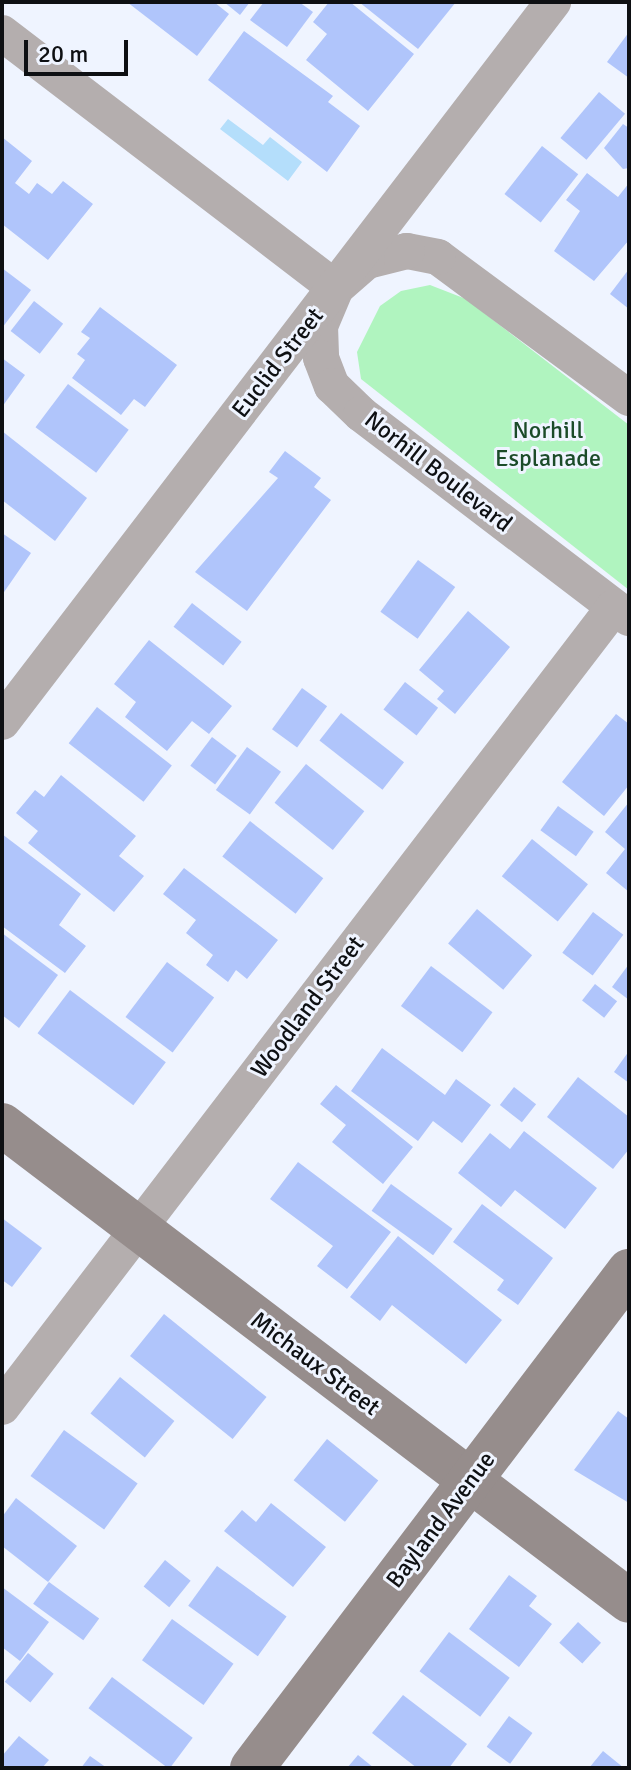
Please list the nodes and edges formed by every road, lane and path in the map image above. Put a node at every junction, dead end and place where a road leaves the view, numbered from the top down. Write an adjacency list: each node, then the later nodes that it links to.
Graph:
1 (553, 2): 3 (street, Euclid Street)
2 (2, 33): 3 (street)
3 (336, 288): 4 (street, Norhill Boulevard); 5 (street, Norhill Boulevard); 6 (street, Euclid Street)
4 (629, 398)
5 (622, 613): 8 (street, Woodland Street)
6 (2, 722)
7 (2, 1125): 8 (street, Michaux Street)
8 (137, 1230): 10 (street, Woodland Street); 11 (street, Michaux Street)
9 (629, 1271): 11 (street, Bayland Avenue)
10 (2, 1407)
11 (470, 1481): 12 (street, Michaux Street); 13 (street, Bayland Avenue)
12 (629, 1601)
13 (252, 1768)

